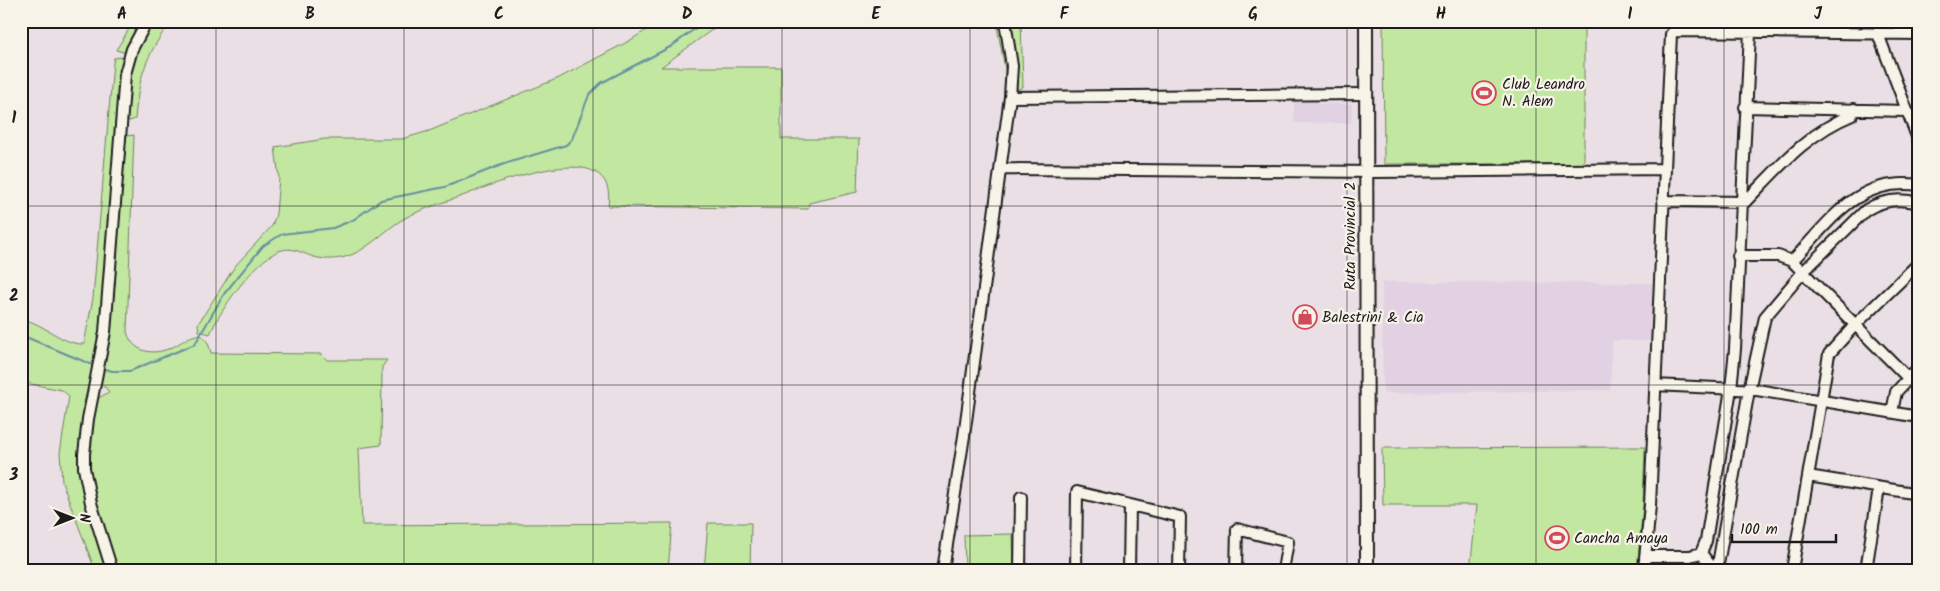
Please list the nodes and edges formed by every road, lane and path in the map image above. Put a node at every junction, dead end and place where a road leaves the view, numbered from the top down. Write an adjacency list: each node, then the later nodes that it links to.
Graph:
1 (147, 21): 40 (street)
2 (1005, 21): 8 (street)
3 (1366, 21): 7 (main road, Ruta Provincial 2)
4 (1750, 32): 5 (street); 9 (street); 14 (street)
5 (1878, 34): 6 (street); 11 (street)
6 (1919, 34)
7 (1366, 94): 8 (street); 15 (main road, Ruta Provincial 2)
8 (1010, 97): 13 (street)
9 (1745, 107): 10 (street); 19 (street)
10 (1854, 109): 11 (street); 19 (street)
11 (1906, 110): 12 (street)
12 (1919, 142)
13 (1002, 169): 15 (street); 41 (street)
14 (1665, 169): 15 (street); 17 (street)
15 (1366, 172): 48 (main road, Ruta Provincial 2)
16 (1919, 185): 21 (street)
17 (1664, 201): 19 (street); 27 (street)
18 (1919, 203): 23 (street)
19 (1741, 204): 20 (street)
20 (1738, 256): 21 (street); 28 (street)
21 (1792, 261): 23 (street)
22 (1919, 263): 24 (street)
23 (1803, 272): 24 (street); 29 (street)
24 (1855, 325): 26 (street); 30 (street)
25 (1919, 367): 26 (street)
26 (1908, 378): 31 (street)
27 (1654, 385): 28 (street); 39 (street)
28 (1731, 389): 29 (street); 38 (street)
29 (1749, 390): 30 (street); 50 (street)
30 (1820, 402): 31 (street); 33 (street)
31 (1892, 412): 32 (street)
32 (1919, 417)
33 (1808, 476): 34 (street); 51 (street)
34 (1879, 488): 35 (street); 52 (street)
35 (1919, 494)
36 (1021, 497): 42 (street)
37 (1130, 505): 43 (street); 44 (street); 45 (street)
38 (1701, 553): 39 (street); 50 (street)
39 (1645, 556): 49 (street)
40 (112, 570)
41 (943, 570)
42 (1020, 570)
43 (1076, 570)
44 (1129, 570)
45 (1178, 570)
46 (1236, 570): 47 (street)
47 (1283, 570)
48 (1367, 570)
49 (1644, 570)
50 (1716, 570)
51 (1792, 570)
52 (1866, 570)

